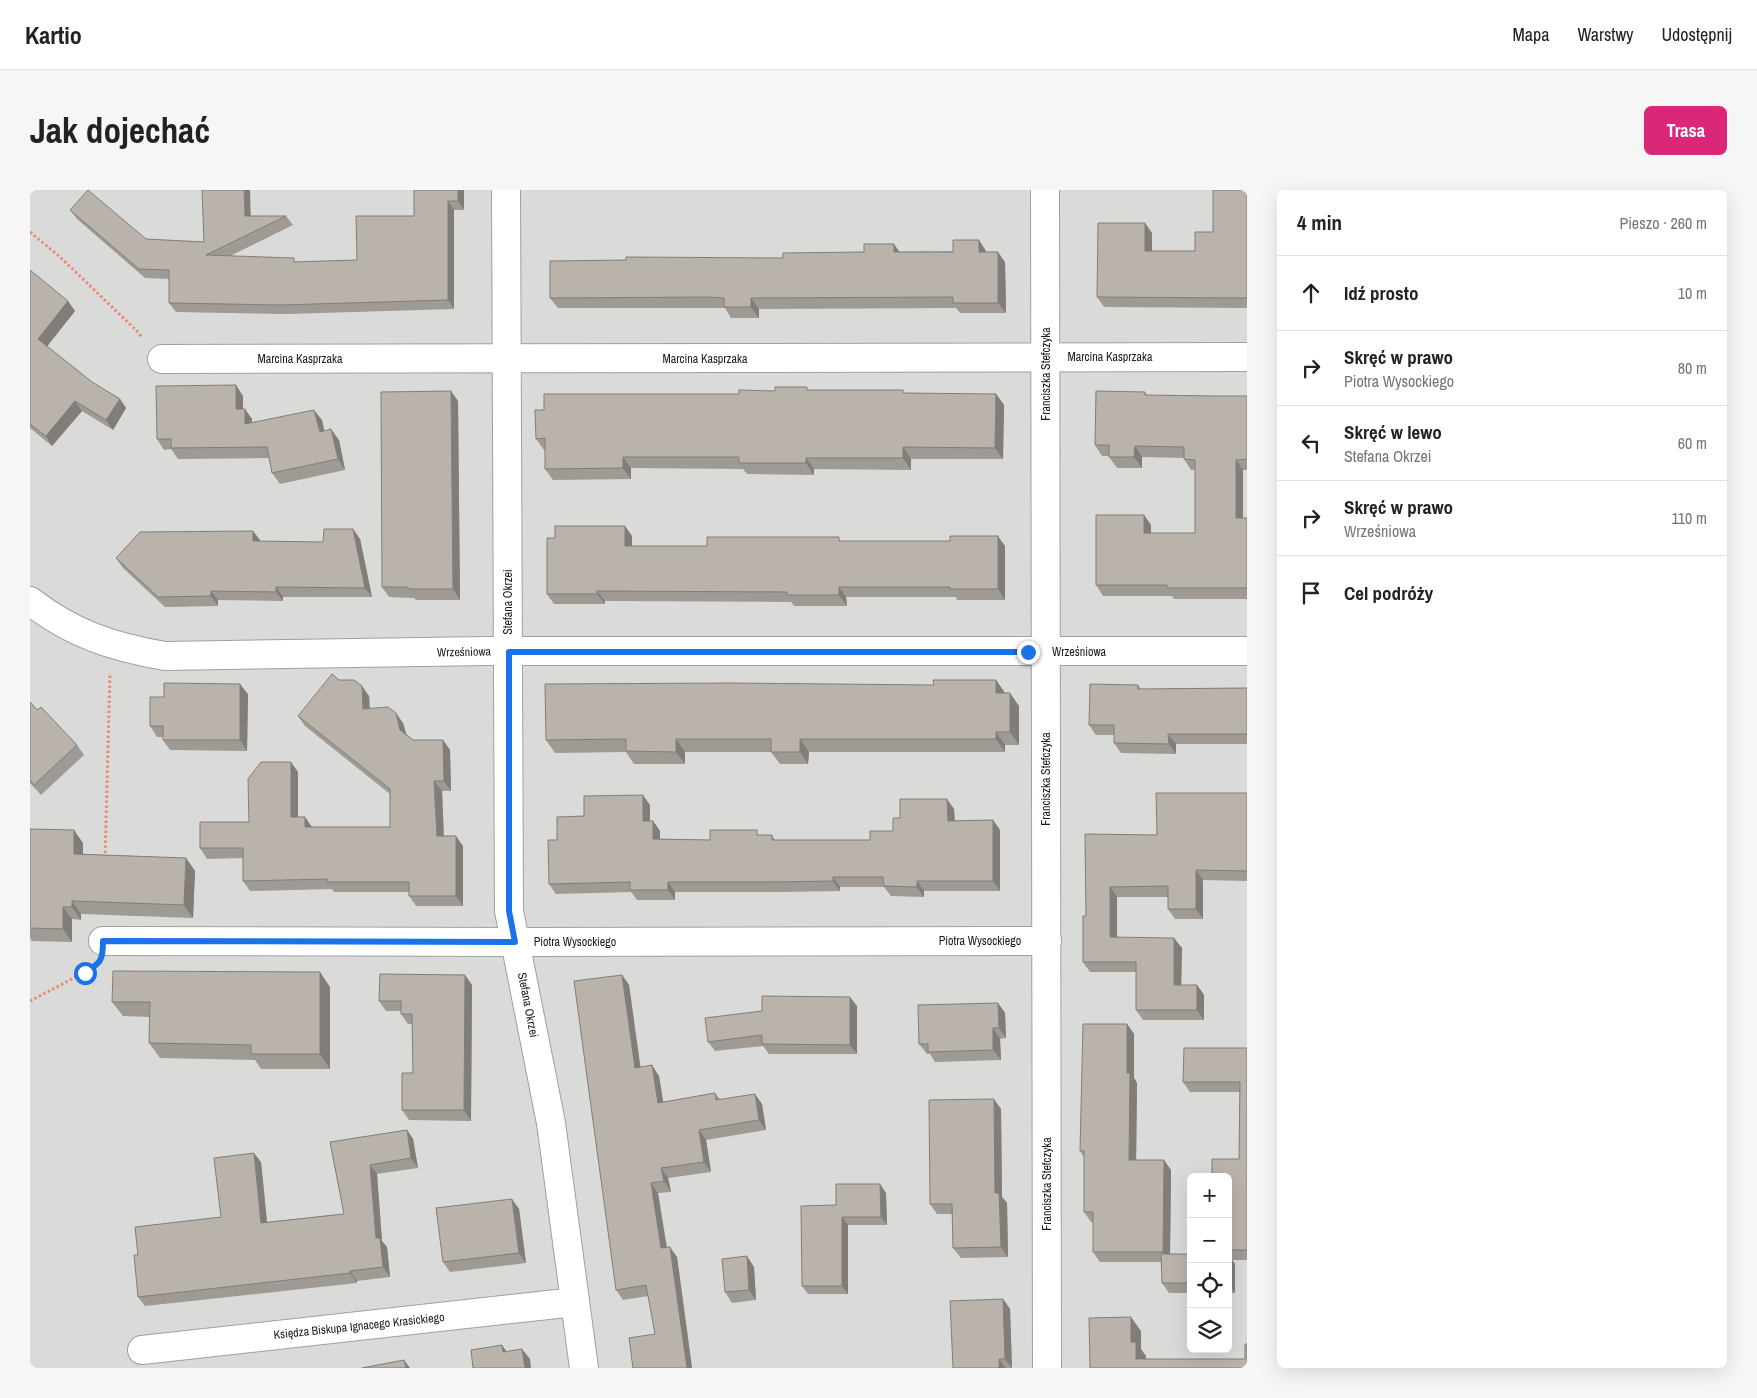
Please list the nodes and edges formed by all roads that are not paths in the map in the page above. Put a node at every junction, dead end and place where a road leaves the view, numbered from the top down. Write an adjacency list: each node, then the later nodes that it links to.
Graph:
1 (506, 190): 6 (street, Stefana Okrzei)
2 (1045, 190): 4 (street, Franciszka Stefczyka)
3 (1247, 357): 4 (street, Marcina Kasprzaka)
4 (1046, 358): 6 (street, Marcina Kasprzaka); 10 (street, Franciszka Stefczyka)
5 (162, 359): 6 (street, Marcina Kasprzaka)
6 (506, 359): 9 (street, Stefana Okrzei)
7 (30, 601): 9 (street, Wrześniowa)
8 (1247, 651): 10 (street, Wrześniowa)
9 (509, 652): 10 (street, Wrześniowa); 13 (street, Stefana Okrzei)
10 (1046, 652): 12 (street, Franciszka Stefczyka)
11 (103, 941): 13 (street, Piotra Wysockiego)
12 (1047, 941): 13 (street, Piotra Wysockiego); 17 (street, Franciszka Stefczyka)
13 (515, 942): 14 (street, Stefana Okrzei)
14 (575, 1302): 15 (street, Księdza Biskupa Ignacego Krasickiego); 16 (street, Stefana Okrzei)
15 (142, 1350)
16 (584, 1368)
17 (1047, 1368)

